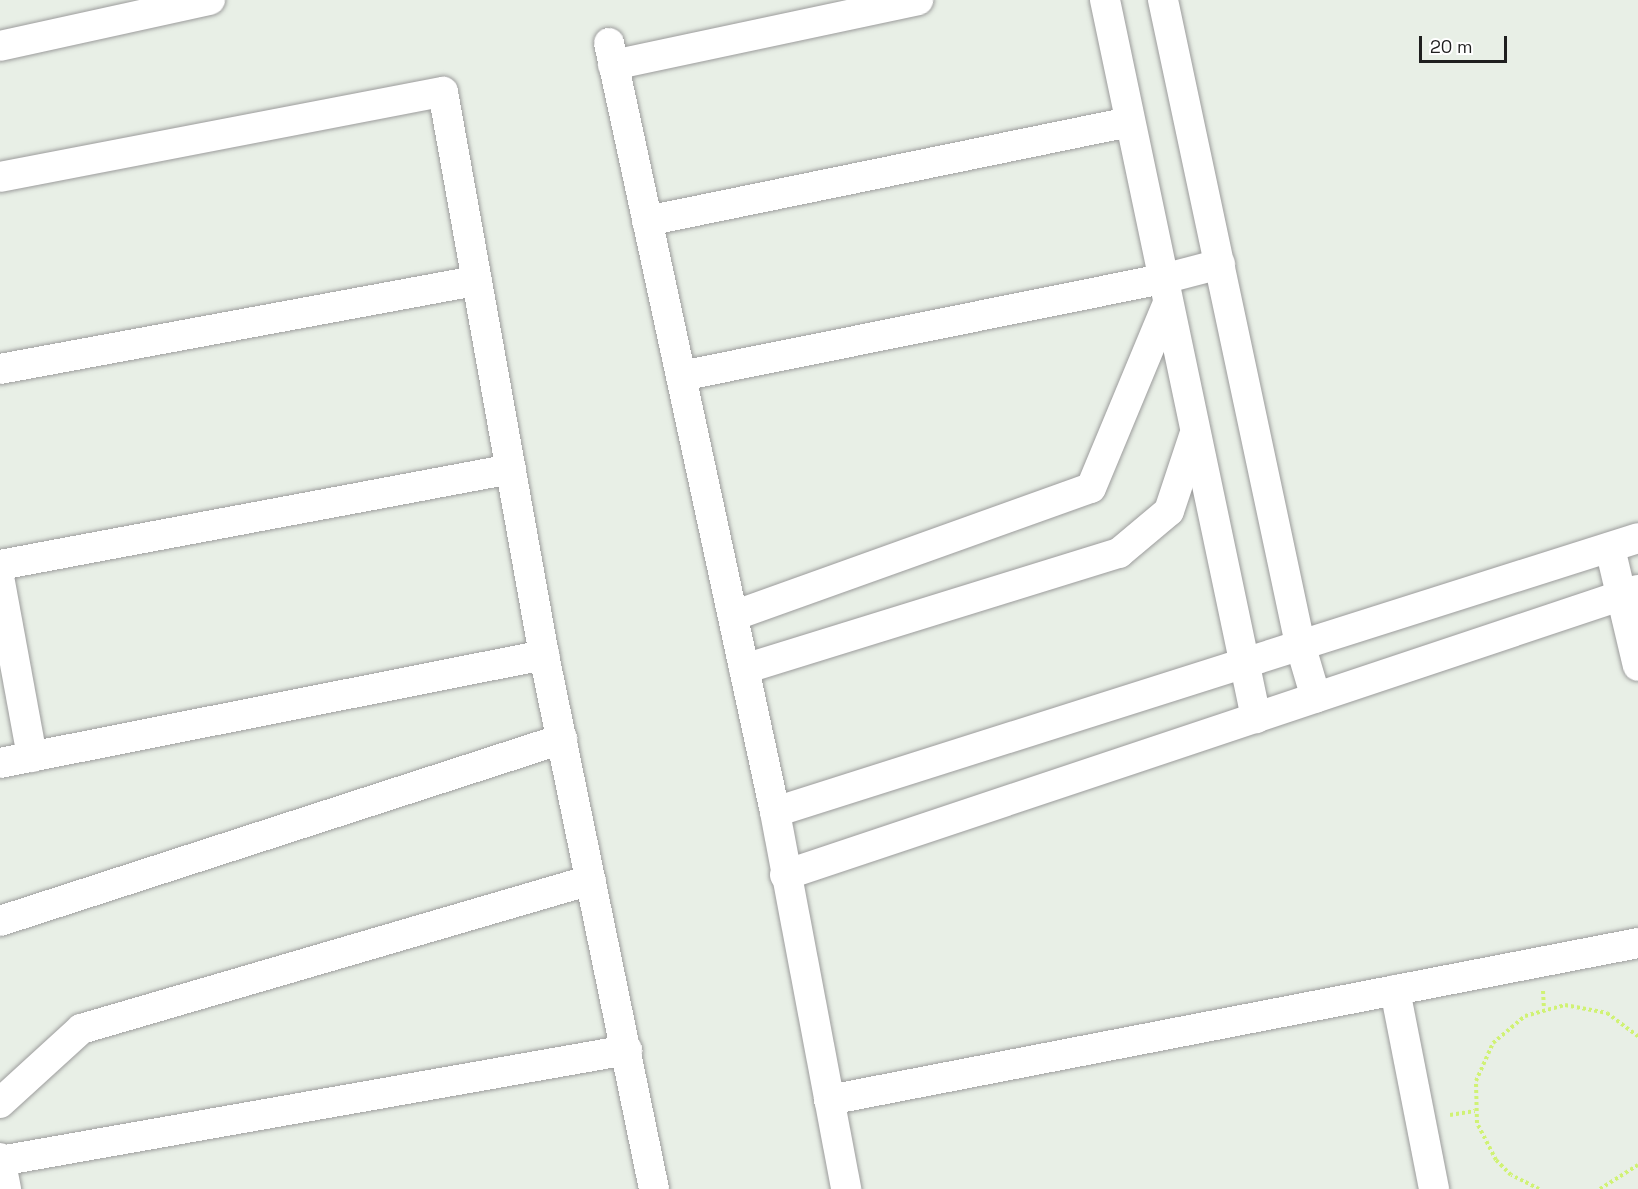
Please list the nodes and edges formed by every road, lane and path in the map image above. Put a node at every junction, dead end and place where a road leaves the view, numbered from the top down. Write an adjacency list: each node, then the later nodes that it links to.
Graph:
1 (210, 0): 5 (street)
2 (918, 0): 8 (street)
3 (1105, 0): 6 (street)
4 (1163, 0): 9 (street)
5 (0, 46)
6 (1130, 122): 8 (street); 11 (street)
7 (0, 177): 10 (street)
8 (647, 221): 13 (street)
9 (1220, 264): 11 (street); 22 (street)
10 (477, 281): 12 (street); 15 (street)
11 (1166, 291): 13 (street); 14 (street); 21 (street)
12 (0, 369)
13 (681, 376): 21 (street)
14 (1195, 433): 24 (street); 26 (street)
15 (511, 469): 18 (street); 23 (street)
16 (1638, 538): 17 (street)
17 (1610, 548): 20 (street); 22 (street)
18 (0, 564)
19 (0, 582): 30 (street)
20 (1630, 593): 25 (street); 27 (street)
21 (733, 616): 26 (street)
22 (1300, 644): 24 (street); 27 (street)
23 (544, 655): 29 (street); 30 (street)
24 (1242, 663): 28 (street); 32 (street)
25 (1638, 666)
26 (744, 669): 32 (street)
27 (1316, 698): 28 (street)
28 (1256, 718): 33 (street)
29 (562, 739): 34 (street); 35 (street)
30 (32, 757): 31 (street)
31 (0, 764)
32 (775, 812): 33 (street)
33 (785, 875): 40 (street)
34 (591, 880): 39 (street); 41 (street)
35 (0, 921)
36 (1638, 943): 37 (street)
37 (1395, 990): 40 (street); 47 (street)
38 (1638, 1036): 48 (path)
39 (627, 1050): 42 (street); 45 (street)
40 (829, 1100): 46 (street)
41 (0, 1102)
42 (0, 1160): 44 (street)
43 (1638, 1165): 49 (path)
44 (6, 1189)
45 (654, 1189)
46 (846, 1189)
47 (1434, 1189)
48 (1539, 1189)
49 (1600, 1189)

